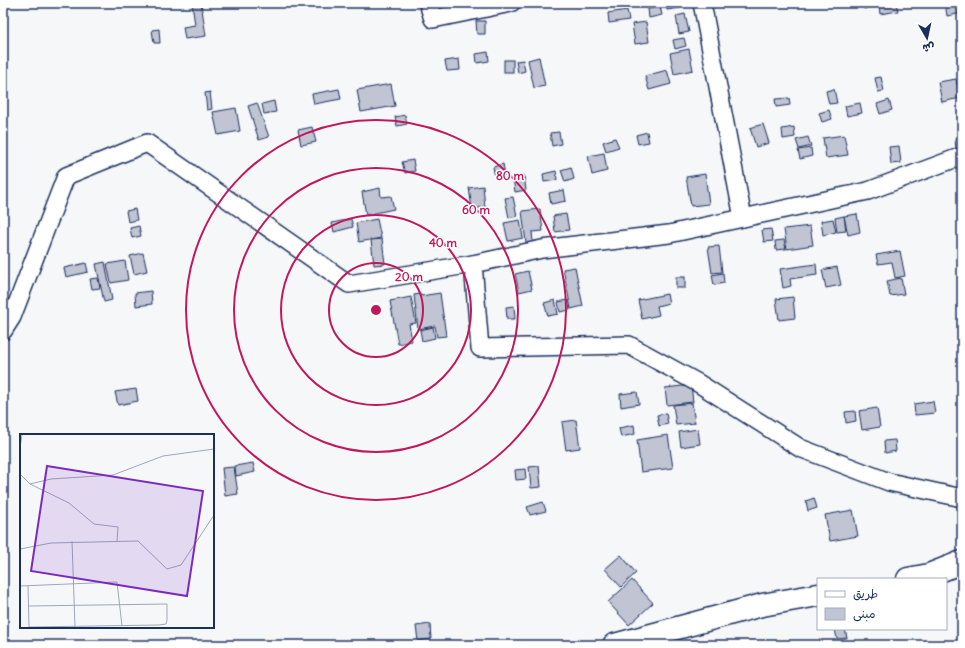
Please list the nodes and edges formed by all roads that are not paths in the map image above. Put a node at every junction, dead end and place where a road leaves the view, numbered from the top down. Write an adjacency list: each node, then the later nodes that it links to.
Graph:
1 (428, 3): 2 (street)
2 (511, 3)
3 (702, 3): 5 (street)
4 (962, 156): 5 (street)
5 (742, 218): 6 (street)
6 (474, 264): 7 (street); 8 (street)
7 (3, 331)
8 (962, 498)
9 (962, 562): 10 (street)
10 (913, 578)
11 (817, 595): 12 (street)
12 (614, 645)

